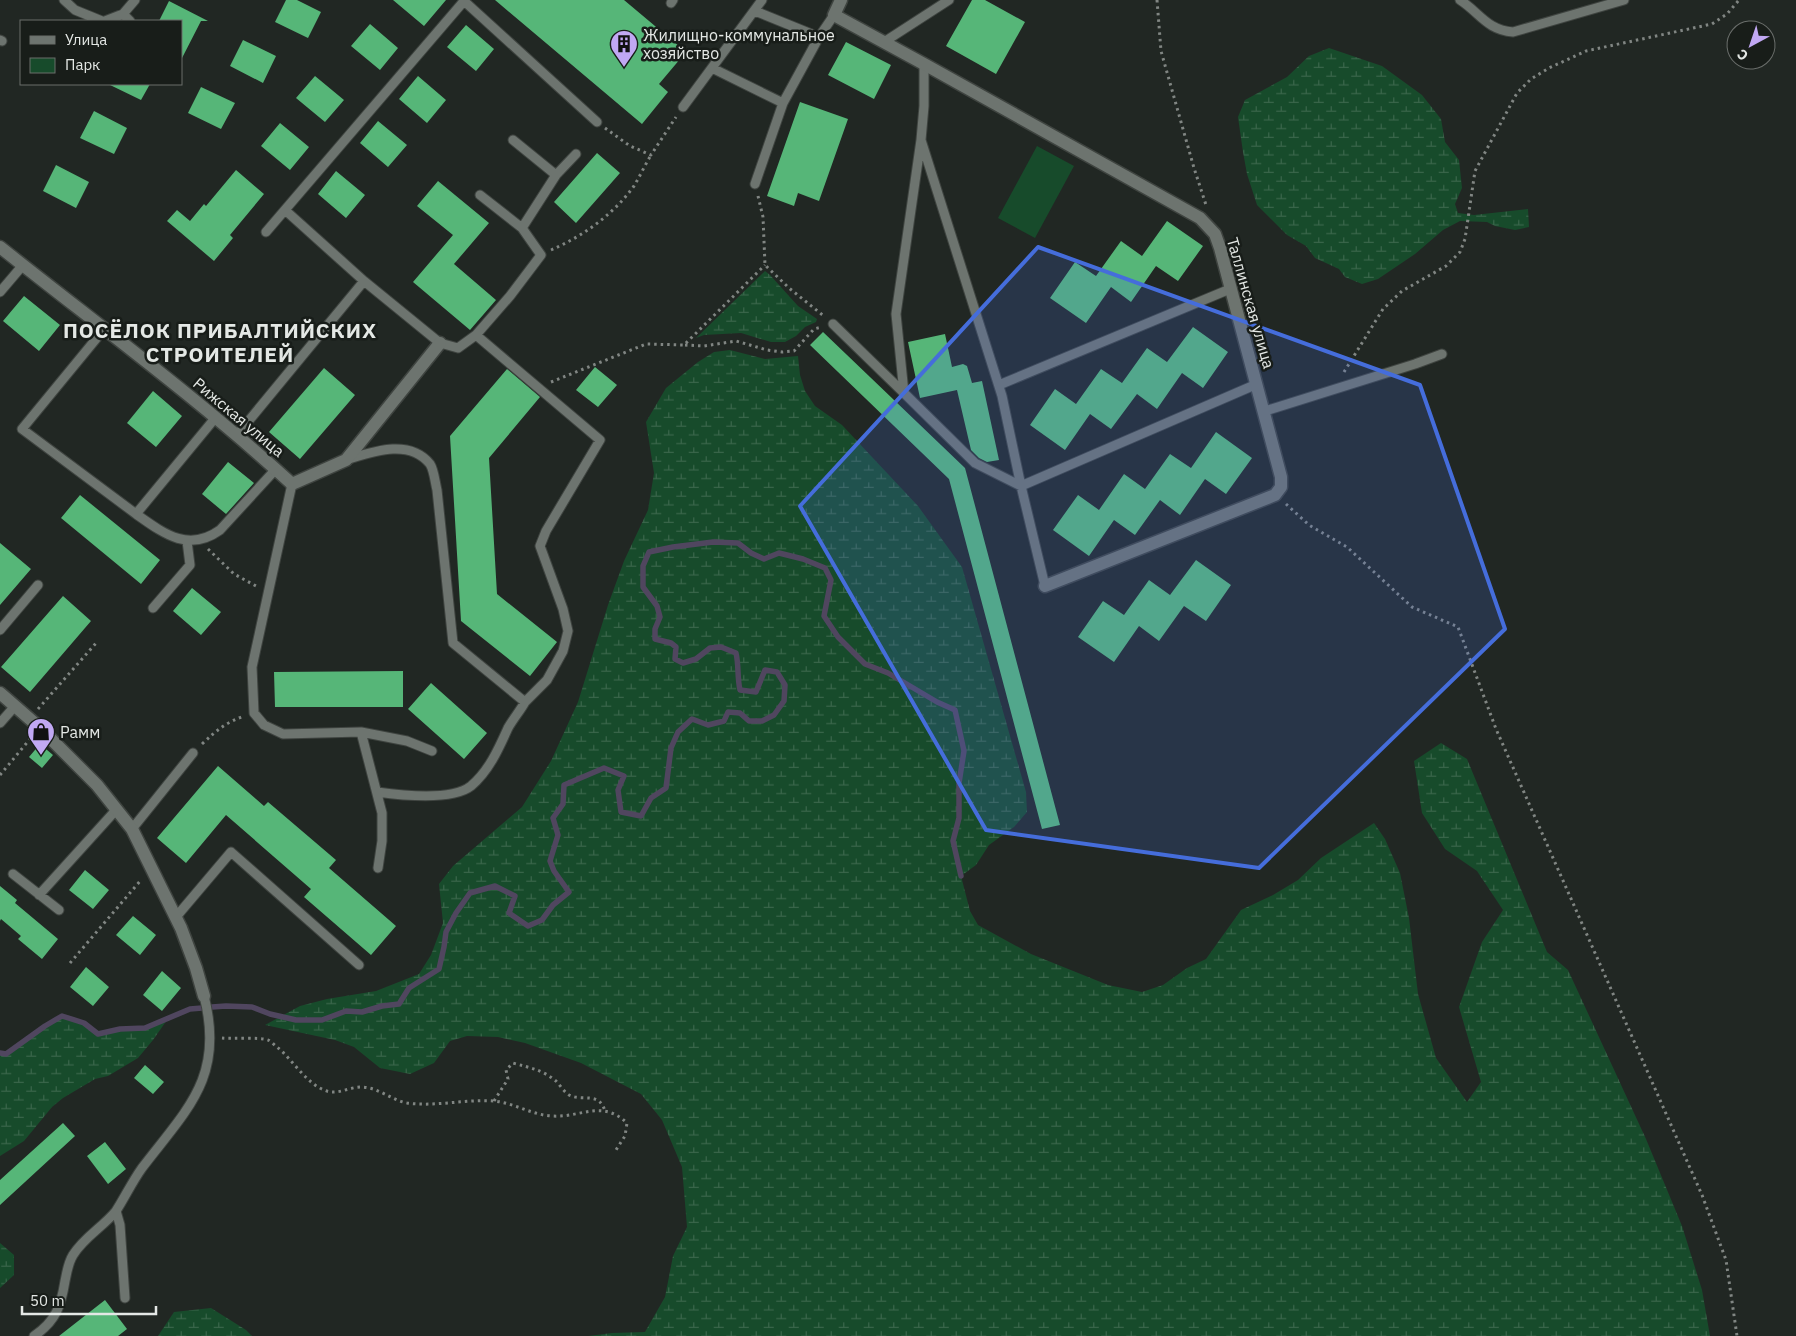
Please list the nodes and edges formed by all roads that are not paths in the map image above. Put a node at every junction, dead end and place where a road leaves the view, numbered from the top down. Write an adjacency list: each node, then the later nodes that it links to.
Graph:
1 (64, 0): 12 (lane)
2 (135, 0): 10 (lane)
3 (762, 0): 9 (lane)
4 (841, 0): 11 (street)
5 (949, 0): 16 (lane)
6 (1460, 0): 7 (lane)
7 (1624, 0)
8 (464, 1): 21 (lane); 28 (lane)
9 (755, 10): 15 (lane); 18 (lane)
10 (123, 14): 13 (lane); 14 (lane)
11 (834, 16): 15 (lane); 16 (street, Таллинская улица)
12 (101, 20)
13 (107, 20)
14 (129, 20)
15 (819, 37): 19 (lane)
16 (884, 42): 17 (street, Таллинская улица)
17 (924, 64): 23 (lane); 34 (street, Таллинская улица)
18 (712, 68): 19 (lane); 20 (lane)
19 (783, 103): 26 (lane)
20 (683, 107)
21 (597, 122)
22 (513, 140): 25 (lane)
23 (921, 140): 42 (lane); 43 (lane)
24 (576, 154): 25 (lane)
25 (556, 175): 29 (lane)
26 (755, 184)
27 (480, 194): 29 (lane)
28 (285, 210): 30 (lane); 33 (lane)
29 (522, 228): 38 (lane)
30 (266, 232)
31 (0, 247): 32 (street, Рижская улица)
32 (23, 265): 35 (lane); 37 (street, Рижская улица)
33 (364, 280): 39 (lane); 46 (lane)
34 (1230, 288): 41 (street, Таллинская улица); 42 (lane)
35 (0, 292)
36 (833, 324): 43 (lane)
37 (105, 328): 45 (street, Рижская улица); 51 (lane)
38 (476, 335): 39 (lane); 58 (lane)
39 (440, 343): 47 (street)
40 (1442, 354): 44 (lane)
41 (1258, 384): 44 (street, Таллинская улица); 50 (lane)
42 (999, 385): 50 (lane)
43 (904, 394): 50 (lane)
44 (1265, 411): 54 (street, Таллинская улица)
45 (216, 417): 46 (street, Рижская улица); 51 (lane)
46 (237, 435): 48 (street, Рижская улица)
47 (346, 460): 49 (street); 58 (lane)
48 (276, 469): 49 (street, Рижская улица); 52 (lane)
49 (292, 484): 61 (lane)
50 (1021, 486): 54 (lane)
51 (136, 514): 52 (lane)
52 (187, 540): 55 (lane)
53 (38, 585): 56 (lane)
54 (1044, 586)
55 (153, 608)
56 (0, 630)
57 (0, 693): 59 (street)
58 (525, 702): 64 (lane)
59 (15, 706): 60 (lane); 65 (street)
60 (0, 722)
61 (361, 732): 62 (lane); 64 (lane)
62 (432, 751)
63 (193, 753): 66 (lane)
64 (377, 792): 67 (lane)
65 (116, 810): 66 (street); 69 (lane)
66 (132, 829): 71 (street)
67 (378, 868)
68 (13, 874): 69 (lane)
69 (39, 895): 70 (lane)
70 (59, 910)
71 (176, 917): 72 (lane); 73 (street)
72 (360, 965)
73 (204, 996): 74 (lane)
74 (116, 1211): 75 (lane); 76 (lane)
75 (126, 1298)
76 (34, 1336)

